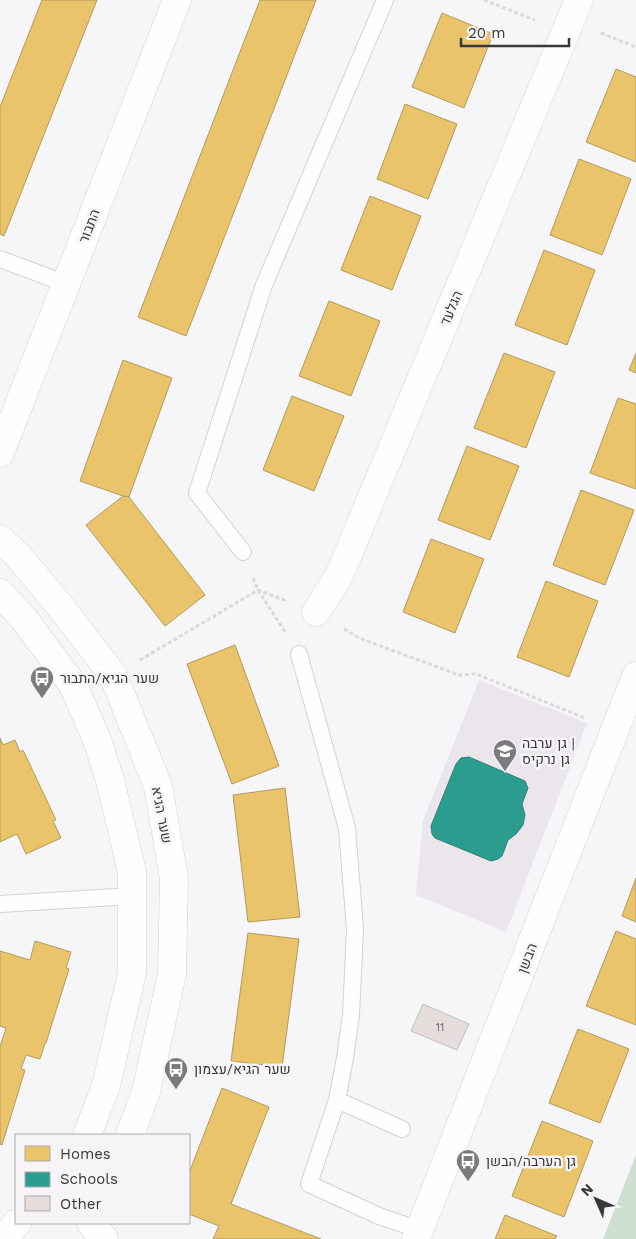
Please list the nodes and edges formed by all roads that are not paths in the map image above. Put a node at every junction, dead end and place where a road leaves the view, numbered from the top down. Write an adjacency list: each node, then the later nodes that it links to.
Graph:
1 (178, 0): 5 (street, התבור)
2 (385, 0): 8 (lane)
3 (580, 0): 10 (street, הגלעד)
4 (0, 259): 5 (lane)
5 (67, 284): 6 (street, התבור)
6 (0, 453)
7 (0, 539): 18 (street, שער הגיא)
8 (242, 552)
9 (0, 594): 13 (street)
10 (316, 612)
11 (299, 654): 15 (lane)
12 (636, 676): 20 (street, הבשן)
13 (132, 896): 14 (lane); 17 (street)
14 (0, 904)
15 (337, 1100): 16 (lane); 20 (lane)
16 (402, 1130)
17 (87, 1134)
18 (130, 1134)
19 (16, 1224): 21 (street)
20 (418, 1234)
21 (3, 1239)

